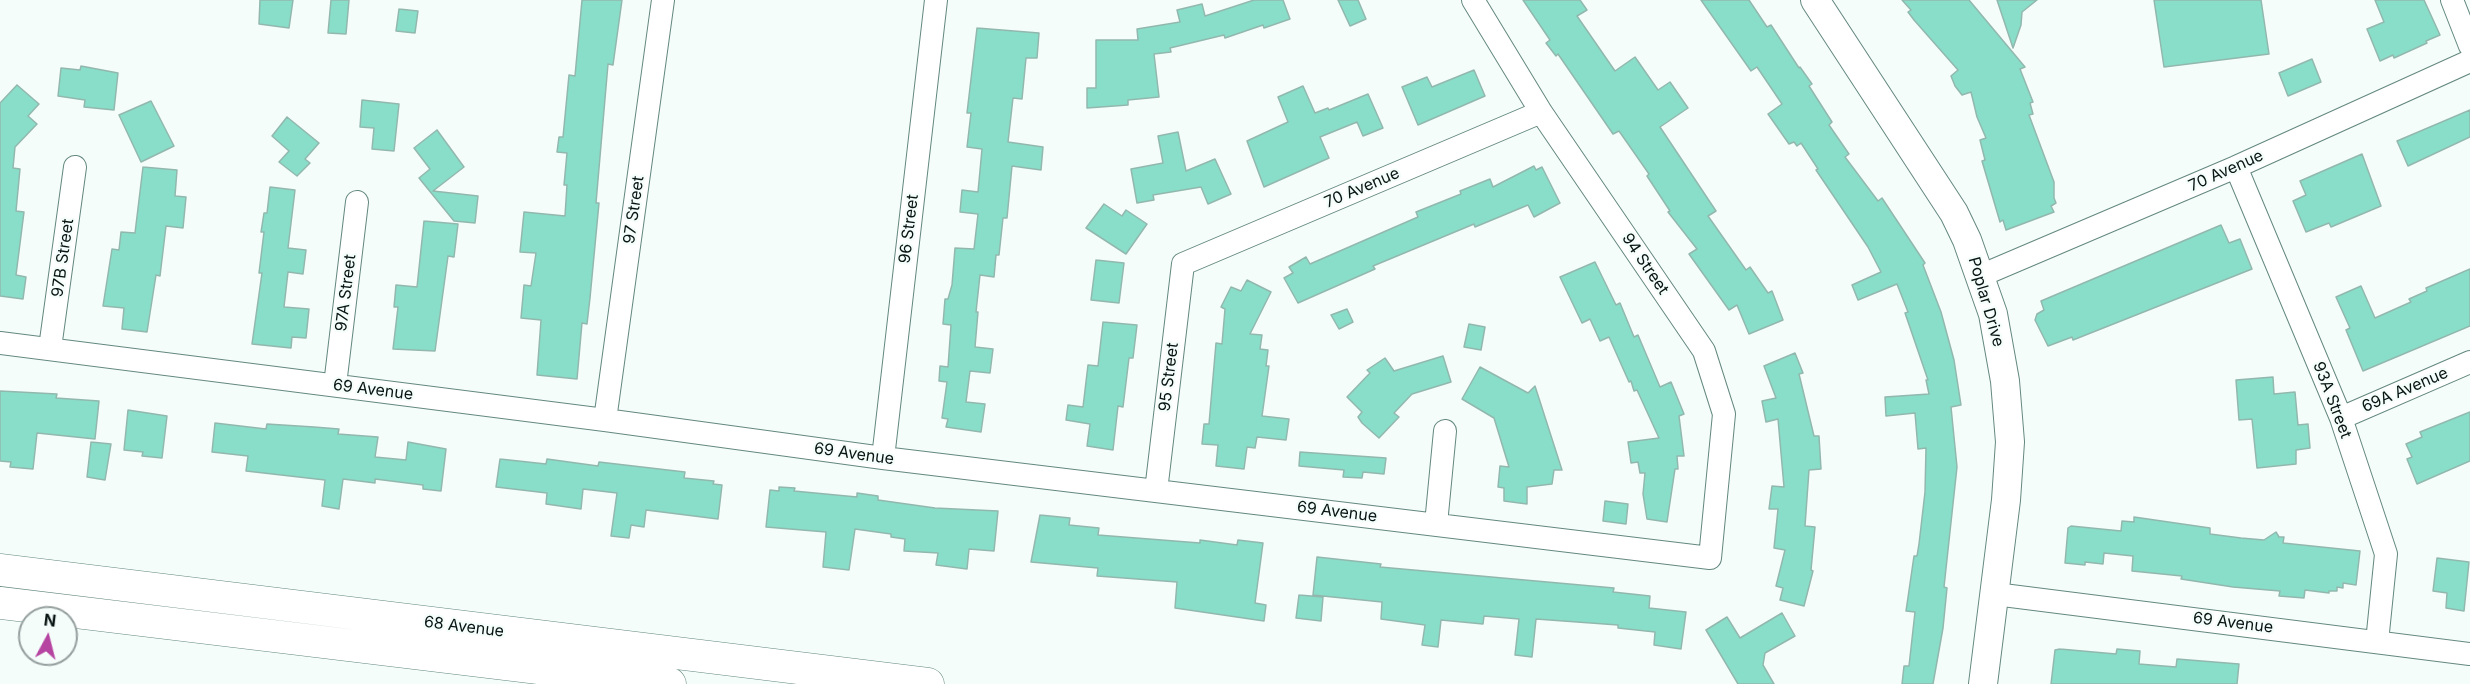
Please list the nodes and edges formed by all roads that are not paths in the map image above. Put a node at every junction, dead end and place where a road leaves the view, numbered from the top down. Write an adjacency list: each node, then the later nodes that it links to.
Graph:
1 (663, 0): 19 (street, 97 Street)
2 (936, 0): 21 (street, 96 Street)
3 (1473, 0): 8 (street, 94 Street)
4 (1815, 0): 13 (street, Poplar Drive)
5 (2452, 0): 6 (street)
6 (2470, 46)
7 (2470, 61): 10 (street, 70 Avenue)
8 (1541, 112): 12 (street, 70 Avenue); 24 (street, 94 Street)
9 (75, 167): 15 (street, 97B Street)
10 (2236, 167): 13 (street, 70 Avenue); 18 (street, 93A Street)
11 (357, 202): 17 (street, 97A Street)
12 (1183, 264): 22 (street, 95 Street)
13 (1980, 276): 26 (street, Poplar Drive)
14 (0, 343): 15 (street, 69 Avenue)
15 (50, 348): 17 (street, 69 Avenue)
16 (2470, 362): 18 (street, 69A Avenue)
17 (335, 385): 19 (street, 69 Avenue)
18 (2341, 418): 28 (street, 93A Street)
19 (605, 420): 21 (street, 69 Avenue)
20 (1445, 431): 23 (street)
21 (883, 458): 22 (street, 69 Avenue)
22 (1156, 491): 23 (street, 69 Avenue)
23 (1436, 524): 24 (street, 69 Avenue)
24 (1710, 558)
25 (0, 570): 31 (main road, 68 Avenue)
26 (1995, 594): 28 (street, 69 Avenue); 32 (street, Poplar Drive)
27 (0, 603): 30 (main road, 68 Avenue)
28 (2377, 642): 29 (street, 69 Avenue)
29 (2470, 654)
30 (670, 684)
31 (928, 684)
32 (1983, 684)

